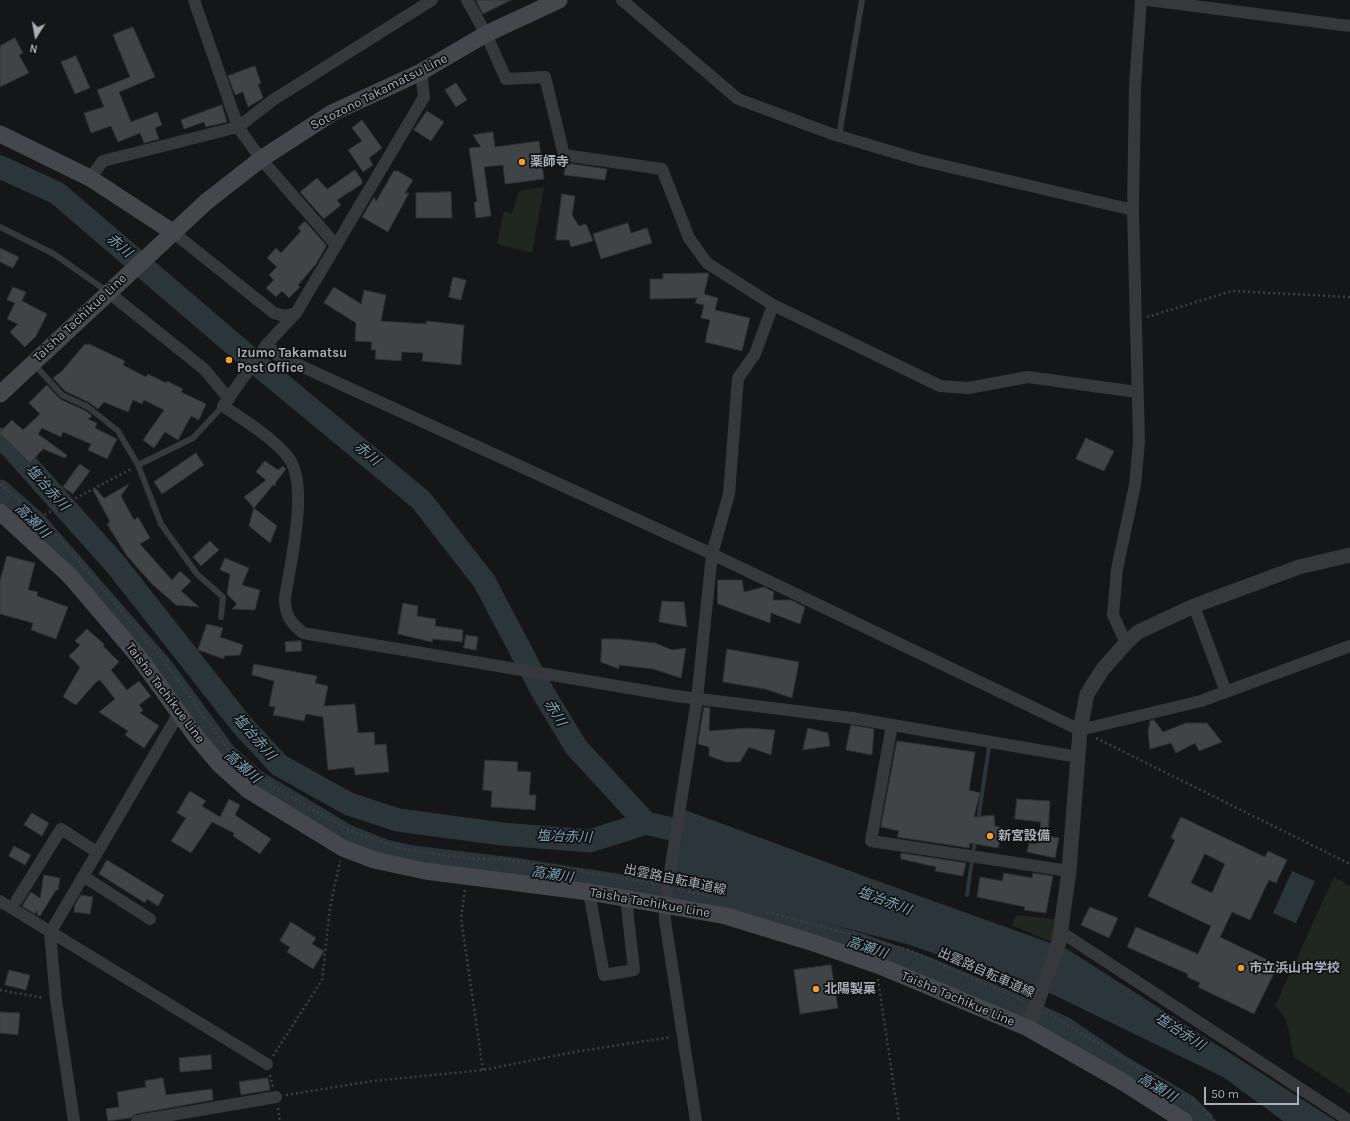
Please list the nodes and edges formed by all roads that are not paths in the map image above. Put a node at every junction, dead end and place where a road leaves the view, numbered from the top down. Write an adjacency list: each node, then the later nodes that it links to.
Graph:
1 (194, 0): 12 (street)
2 (432, 0): 12 (street)
3 (467, 0): 10 (street)
4 (559, 0): 10 (main road, Sotozono Takamatsu Line)
5 (622, 0): 14 (street)
6 (862, 0): 14 (lane)
7 (1141, 0): 17 (street)
8 (1148, 0): 9 (street)
9 (1350, 26)
10 (486, 34): 11 (main road, Sotozono Takamatsu Line); 22 (street)
11 (421, 72): 15 (main road, Sotozono Takamatsu Line); 20 (street)
12 (238, 127): 15 (street); 16 (street)
13 (0, 134): 16 (main road)
14 (839, 136): 17 (street)
15 (261, 159): 19 (main road, Sotozono Takamatsu Line); 20 (street)
16 (90, 178): 19 (main road)
17 (1132, 210): 26 (street)
18 (0, 227): 21 (lane)
19 (174, 233): 21 (main road, Taisha Tachikue Line); 23 (street)
20 (336, 245): 23 (street)
21 (112, 288): 25 (main road, Taisha Tachikue Line); 28 (street)
22 (774, 305): 26 (street); 31 (street)
23 (296, 313): 24 (street)
24 (267, 344): 28 (street); 31 (street)
25 (33, 362): 27 (main road, Taisha Tachikue Line); 29 (lane)
26 (1137, 392): 35 (street)
27 (0, 394)
28 (226, 402): 29 (lane); 38 (street)
29 (138, 465): 34 (lane)
30 (0, 512): 39 (main road, Taisha Tachikue Line)
31 (712, 554): 38 (street); 41 (street)
32 (1350, 555): 33 (street)
33 (1194, 606): 35 (street); 37 (street)
34 (221, 617)
35 (1126, 643): 41 (street)
36 (1350, 646): 37 (street)
37 (1226, 692): 41 (street)
38 (697, 699): 40 (street); 50 (street)
39 (179, 713): 43 (street); 46 (main road, Taisha Tachikue Line)
40 (892, 725): 42 (street); 44 (street)
41 (1080, 730): 42 (street)
42 (1078, 757): 44 (street)
43 (97, 852): 45 (street); 48 (street)
44 (1068, 871): 53 (street)
45 (83, 876): 51 (street); 52 (street)
46 (589, 892): 47 (main road, Taisha Tachikue Line); 47 (street)
47 (626, 898): 50 (main road, Taisha Tachikue Line)
48 (17, 900)
49 (0, 901): 52 (street)
50 (665, 904): 54 (main road, Taisha Tachikue Line); 59 (street)
51 (150, 919)
52 (50, 933): 55 (street); 57 (street)
53 (1060, 937): 54 (street); 61 (street)
54 (1028, 1028): 60 (main road, Taisha Tachikue Line)
55 (267, 1064)
56 (276, 1097): 58 (street)
57 (74, 1121)
58 (137, 1121)
59 (696, 1121)
60 (1184, 1121)
61 (1350, 1121)

